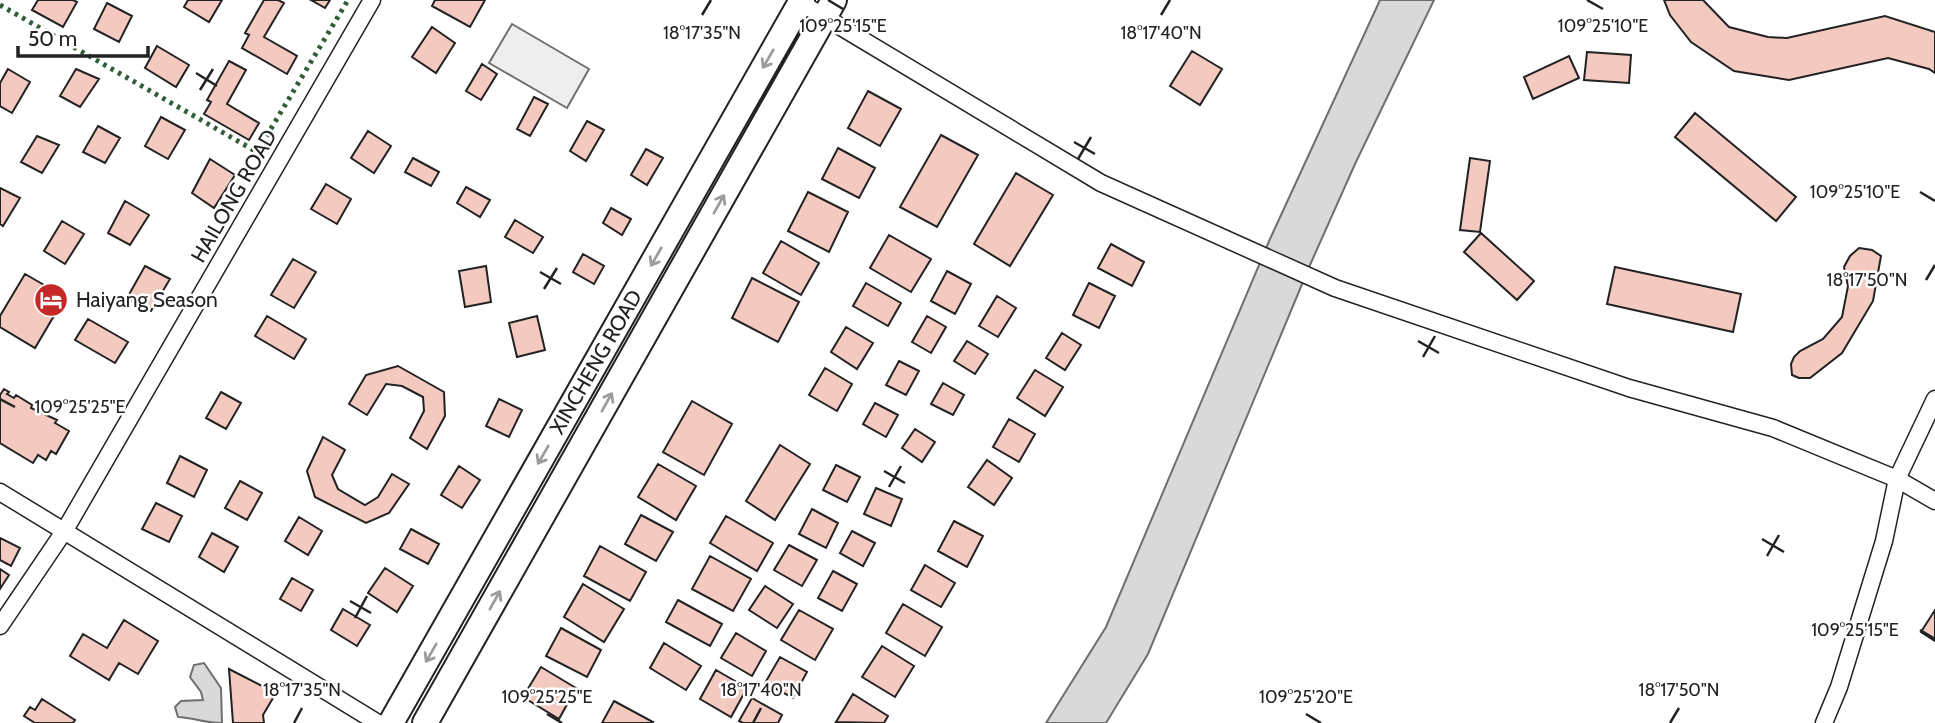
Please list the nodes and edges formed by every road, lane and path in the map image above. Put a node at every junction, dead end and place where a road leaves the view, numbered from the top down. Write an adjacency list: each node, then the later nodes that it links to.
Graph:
1 (372, 0): 8 (street, HAILONG ROAD)
2 (799, 1): 3 (street); 11 (main road, XINCHENG ROAD, one-way to 11)
3 (829, 8): 5 (street); 12 (main road, XINCHENG ROAD, one-way to 3)
4 (1935, 399): 5 (street)
5 (1897, 479): 7 (street); 13 (street)
6 (0, 492): 8 (street)
7 (1935, 501)
8 (65, 530): 9 (street, HAILONG ROAD); 10 (street)
9 (0, 626)
10 (378, 723)
11 (391, 723)
12 (425, 723)
13 (1824, 723)

